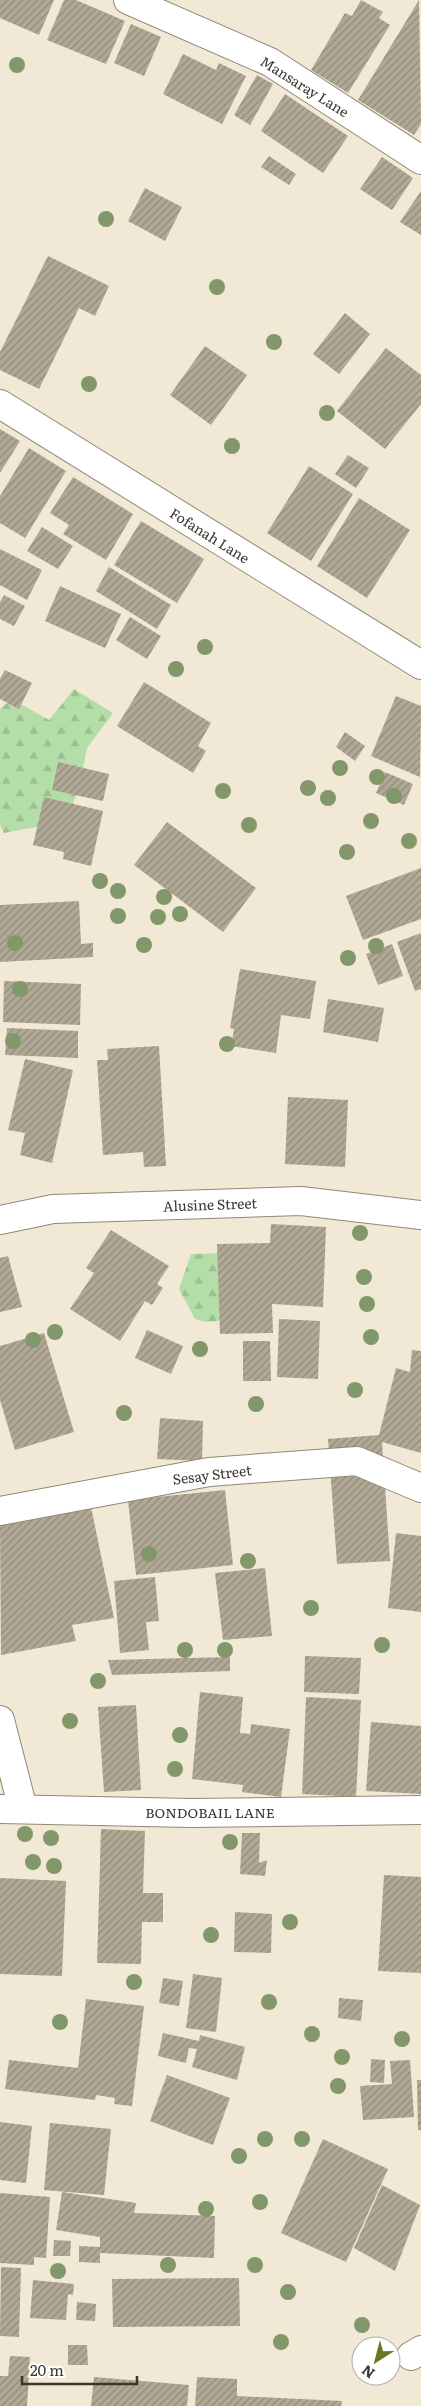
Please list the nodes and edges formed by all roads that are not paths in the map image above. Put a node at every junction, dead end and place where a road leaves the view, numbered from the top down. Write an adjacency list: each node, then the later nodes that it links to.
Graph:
1 (128, 0): 2 (street, Mansaray Lane)
2 (421, 160)
3 (0, 404): 4 (street, Fofanah Lane)
4 (421, 665)
5 (421, 1215): 6 (street, Alusine Street)
6 (0, 1220)
7 (421, 1488): 8 (street, Sesay Street)
8 (0, 1511)
9 (0, 1720): 10 (street)
10 (11, 1809): 11 (street, BONDOBAIL LANE)
11 (421, 1810)

